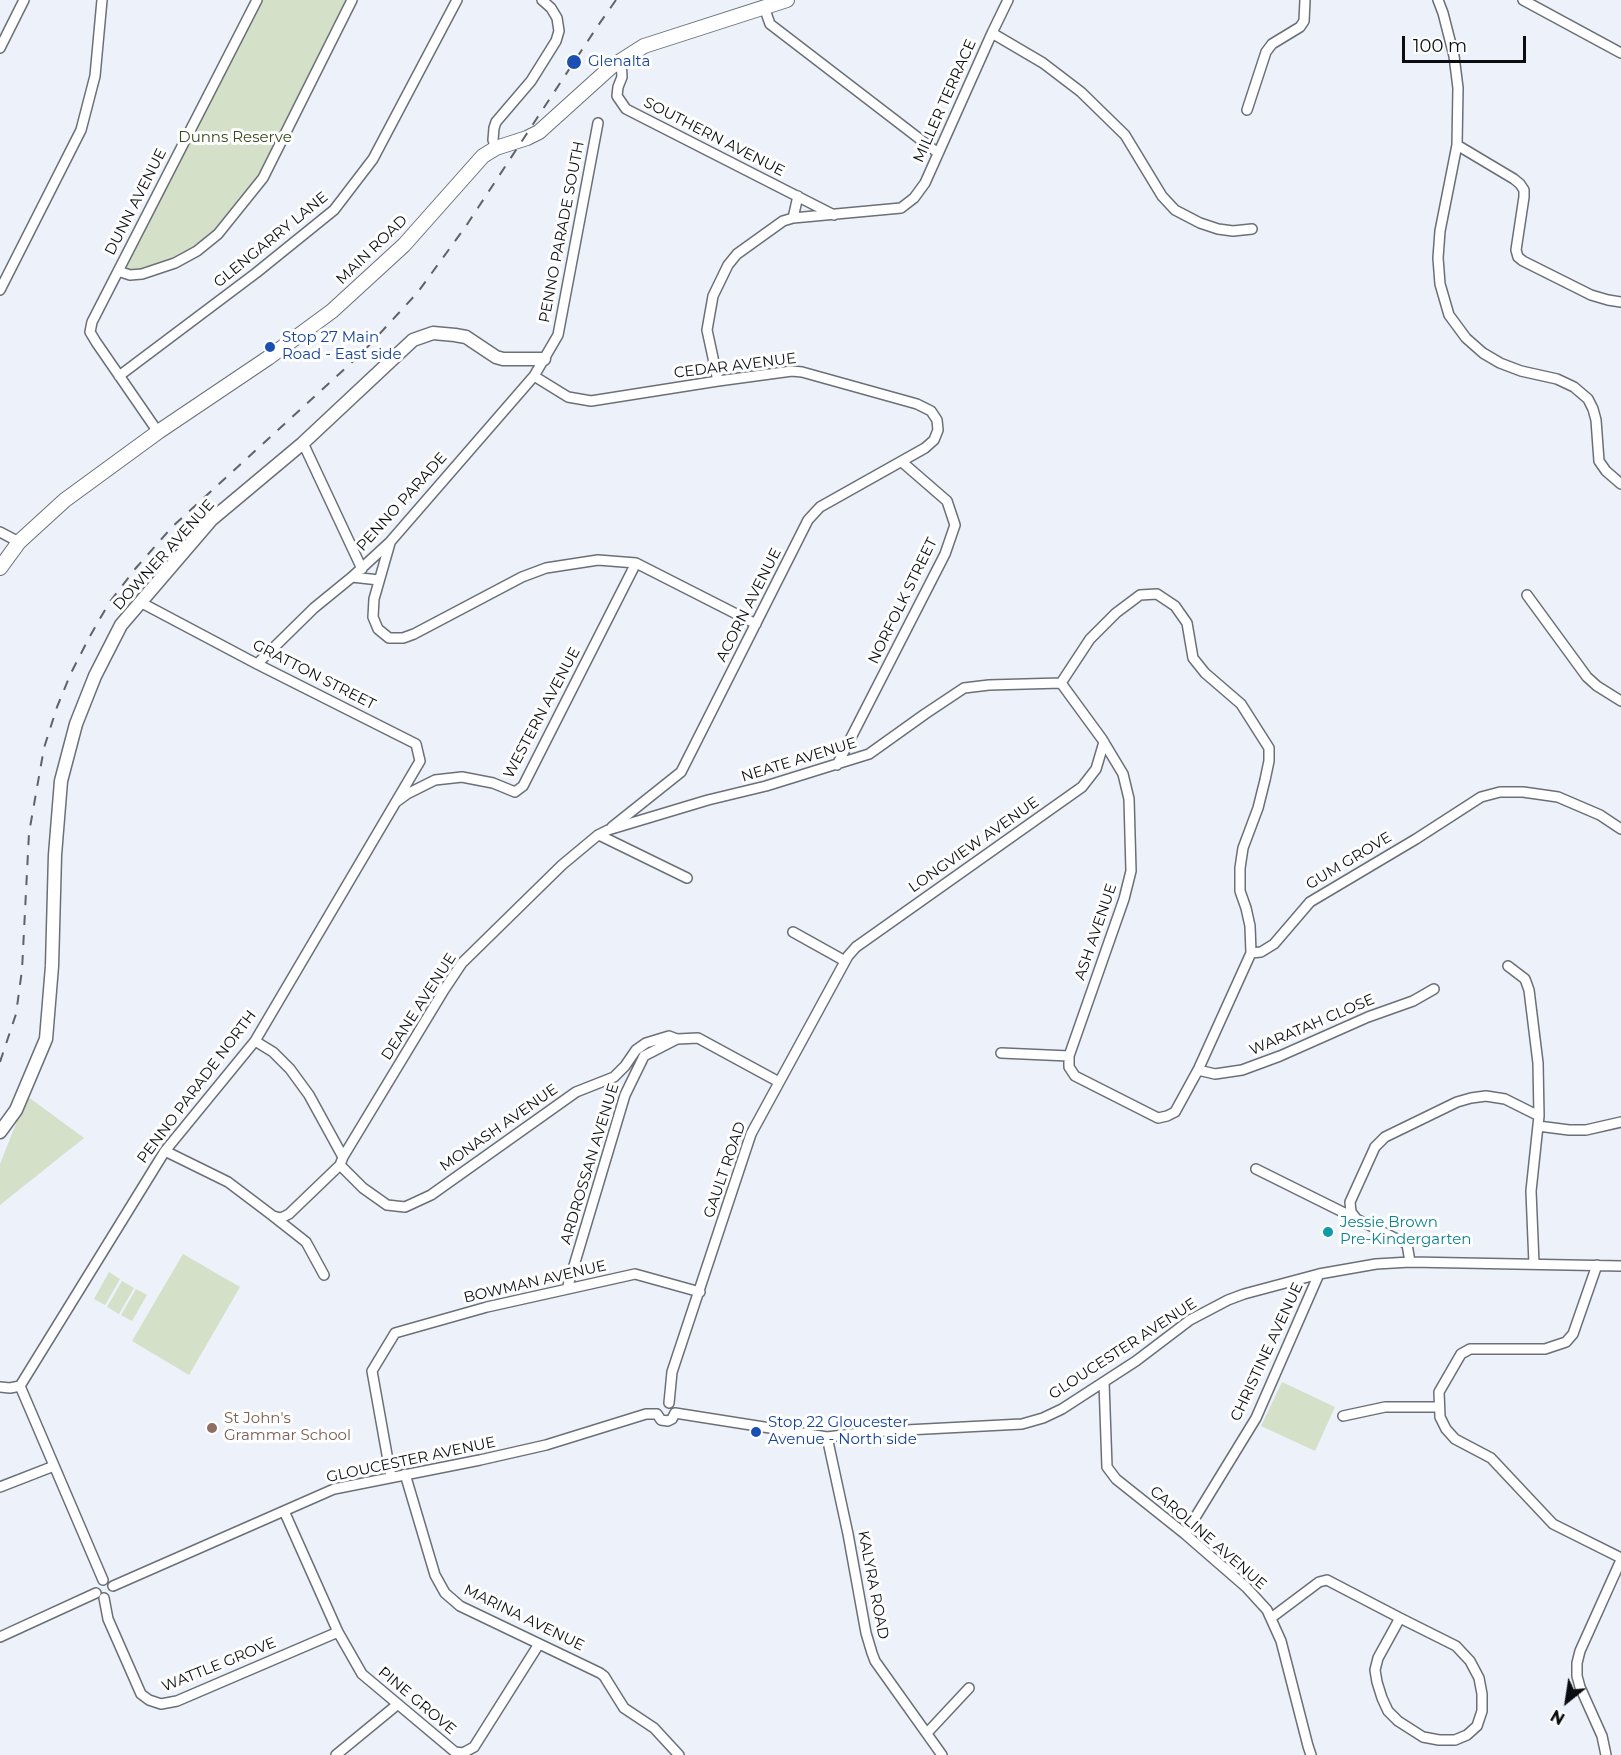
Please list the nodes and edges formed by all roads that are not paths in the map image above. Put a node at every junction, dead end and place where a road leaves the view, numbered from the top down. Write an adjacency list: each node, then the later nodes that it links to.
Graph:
1 (24, 0): 14 (street)
2 (102, 0): 27 (street)
3 (257, 0): 26 (street, DUNN AVENUE)
4 (352, 0): 26 (street)
5 (457, 0): 30 (street, GLENGARRY LANE)
6 (542, 0): 20 (street)
7 (787, 0): 12 (main road, MAIN ROAD)
8 (1008, 0): 13 (street, MILLER TERRACE)
9 (1305, 0): 17 (street)
10 (1438, 0): 19 (street)
11 (1523, 0): 15 (street)
12 (764, 7): 16 (main road, MAIN ROAD); 21 (street)
13 (992, 33): 21 (street, MILLER TERRACE); 25 (street)
14 (0, 48)
15 (1621, 52)
16 (621, 61): 20 (main road, MAIN ROAD); 22 (street, SOUTHERN AVENUE)
17 (1247, 110)
18 (598, 123): 29 (street, PENNO PARADE SOUTH)
19 (1456, 145): 28 (street); 37 (street)
20 (496, 148): 34 (main road, MAIN ROAD)
21 (938, 153): 23 (street, MILLER TERRACE)
22 (798, 196): 23 (street, SOUTHERN AVENUE); 24 (street)
23 (835, 215): 24 (street)
24 (793, 218): 32 (street)
25 (1252, 229)
26 (118, 271): 30 (street, DUNN AVENUE)
27 (0, 290)
28 (1621, 302)
29 (544, 359): 31 (street, PENNO PARADE SOUTH); 35 (street, DOWNER AVENUE)
30 (119, 376): 34 (street)
31 (534, 376): 32 (street, CEDAR AVENUE); 40 (street, PENNO PARADE)
32 (718, 381): 33 (street, CEDAR AVENUE)
33 (937, 420): 36 (street, ACORN AVENUE)
34 (158, 432): 39 (main road, MAIN ROAD)
35 (303, 443): 43 (street); 47 (street, DOWNER AVENUE)
36 (902, 462): 48 (street, ACORN AVENUE); 53 (street, NORFOLK STREET)
37 (1621, 484)
38 (0, 532): 39 (street)
39 (19, 542): 42 (main road, MAIN ROAD)
40 (390, 542): 43 (street, PENNO PARADE); 45 (street)
41 (636, 563): 45 (street); 48 (street); 54 (street, WESTERN AVENUE)
42 (0, 568)
43 (362, 569): 44 (street, PENNO PARADE)
44 (352, 578): 45 (street); 49 (street, PENNO PARADE)
45 (380, 580)
46 (1527, 595): 51 (street)
47 (140, 602): 49 (street, GRATTON STREET); 71 (street, DOWNER AVENUE)
48 (756, 624): 56 (street, ACORN AVENUE)
49 (257, 664): 54 (street, GRATTON STREET)
50 (1061, 683): 52 (street, ASH AVENUE); 53 (street, NEATE AVENUE); 59 (street)
51 (1621, 700)
52 (1104, 742): 60 (street, LONGVIEW AVENUE); 66 (street, ASH AVENUE)
53 (837, 765): 56 (street, NEATE AVENUE)
54 (395, 804): 64 (street, PENNO PARADE NORTH)
55 (1621, 829): 59 (street, GUM GROVE)
56 (602, 833): 57 (street); 73 (street, DEANE AVENUE)
57 (687, 878)
58 (793, 932): 60 (street)
59 (1251, 953): 67 (street)
60 (844, 961): 68 (street, GAULT ROAD)
61 (1508, 966): 69 (street)
62 (1434, 989): 67 (street, WARATAH CLOSE)
63 (677, 1039): 68 (street); 73 (street, MONASH AVENUE); 83 (street, ARDROSSAN AVENUE)
64 (255, 1041): 72 (street, PENNO PARADE NORTH); 73 (street, MONASH AVENUE)
65 (1001, 1053): 66 (street)
66 (1069, 1056): 67 (street)
67 (1198, 1070)
68 (779, 1082): 84 (street, GAULT ROAD)
69 (1538, 1121): 70 (street); 76 (street); 78 (street)
70 (1621, 1122)
71 (0, 1132)
72 (165, 1151): 75 (street); 86 (street, PENNO PARADE NORTH)
73 (341, 1161): 75 (street, DEANE AVENUE)
74 (1256, 1169): 76 (street)
75 (273, 1216): 82 (street)
76 (1355, 1217): 77 (street)
77 (1410, 1262): 78 (street, GLOUCESTER AVENUE); 81 (street, GLOUCESTER AVENUE)
78 (1533, 1264): 79 (street, GLOUCESTER AVENUE)
79 (1596, 1265): 80 (street, GLOUCESTER AVENUE); 89 (street)
80 (1621, 1266)
81 (1319, 1274): 85 (street, GLOUCESTER AVENUE); 99 (street, CHRISTINE AVENUE)
82 (324, 1275)
83 (567, 1289): 84 (street, BOWMAN AVENUE); 96 (street, BOWMAN AVENUE)
84 (700, 1292): 88 (street, GAULT ROAD)
85 (1104, 1382): 93 (street, GLOUCESTER AVENUE); 99 (street, CAROLINE AVENUE)
86 (20, 1386): 87 (street); 94 (street)
87 (0, 1387)
88 (669, 1403): 90 (street); 91 (street)
89 (1439, 1407): 92 (street); 100 (street)
90 (675, 1413): 91 (street); 93 (street, GLOUCESTER AVENUE)
91 (657, 1414): 95 (street, GLOUCESTER AVENUE)
92 (1343, 1416)
93 (827, 1437): 111 (street, KALYRA ROAD)
94 (54, 1466): 97 (street); 101 (street)
95 (405, 1474): 96 (street, GLOUCESTER AVENUE); 108 (street, MARINA AVENUE)
96 (391, 1477): 98 (street, GLOUCESTER AVENUE)
97 (0, 1487)
98 (284, 1511): 102 (street, GLOUCESTER AVENUE); 106 (street, PINE GROVE)
99 (1185, 1534): 104 (street, CAROLINE AVENUE)
100 (1621, 1559): 116 (street)
101 (103, 1580): 102 (street); 103 (street)
102 (113, 1586): 103 (street)
103 (100, 1596): 106 (street, WATTLE GROVE); 107 (street)
104 (1271, 1618): 105 (street); 115 (street, CAROLINE AVENUE)
105 (1400, 1618): 105 (street)
106 (338, 1632): 110 (street, PINE GROVE)
107 (0, 1637)
108 (539, 1644): 110 (street, PINE GROVE); 113 (street, MARINA AVENUE)
109 (969, 1688): 111 (street)
110 (398, 1704): 112 (street)
111 (927, 1733): 114 (street, KALYRA ROAD)
112 (336, 1755)
113 (679, 1755)
114 (942, 1755)
115 (1311, 1755)
116 (1606, 1755)

